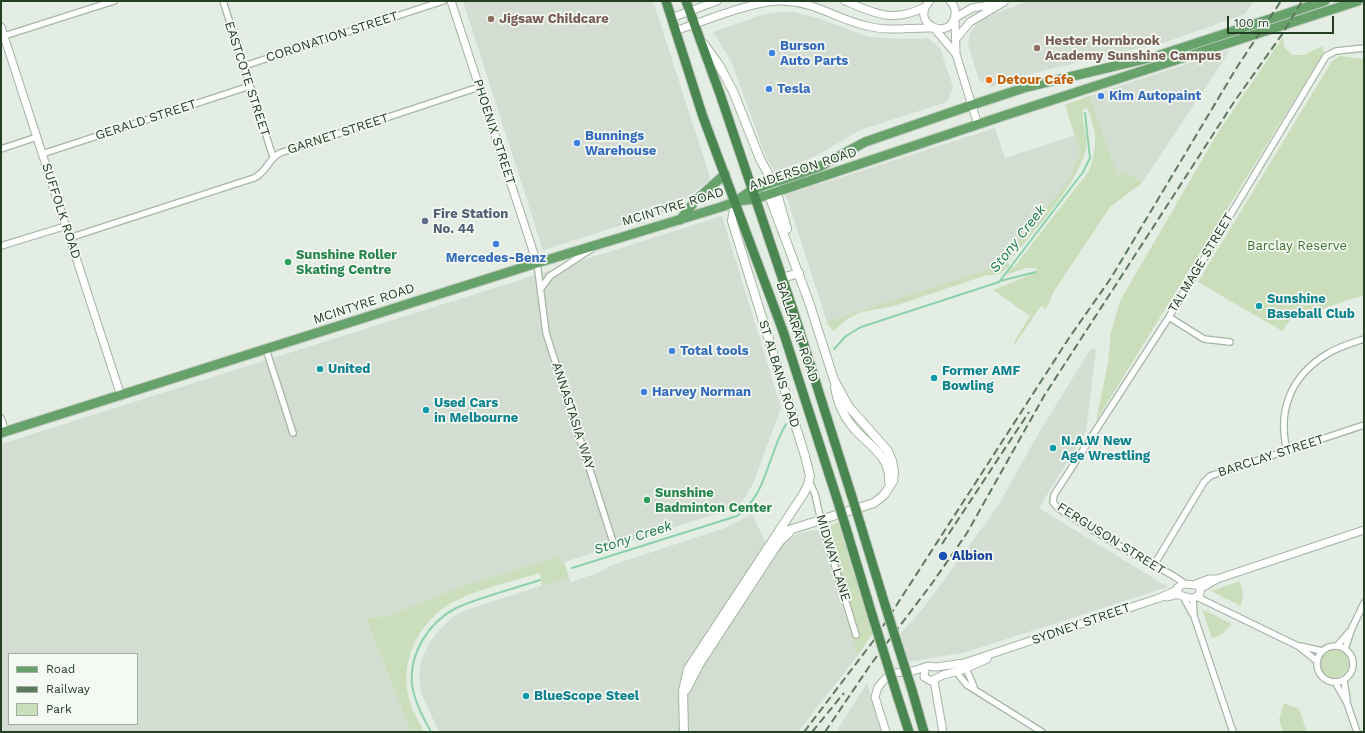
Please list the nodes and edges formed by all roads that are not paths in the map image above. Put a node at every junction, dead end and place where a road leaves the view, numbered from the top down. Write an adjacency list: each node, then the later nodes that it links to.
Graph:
1 (114, 1): 14 (street)
2 (223, 1): 28 (street, EASTCOTE STREET)
3 (443, 1): 28 (street, CORONATION STREET)
4 (451, 1): 30 (street, PHOENIX STREET)
5 (666, 1): 17 (highway, BALLARAT ROAD)
6 (686, 1): 16 (highway, BALLARAT ROAD)
7 (717, 1): 12 (street)
8 (845, 1): 15 (street)
9 (950, 1): 18 (street)
10 (1325, 1): 31 (main road, ANDERSON ROAD)
11 (1358, 1): 32 (main road, ANDERSON ROAD)
12 (708, 2): 16 (street)
13 (1007, 2): 18 (street); 24 (street)
14 (101, 3): 25 (street)
15 (927, 4): 21 (street)
16 (689, 11): 17 (street); 19 (highway, BALLARAT ROAD)
17 (671, 18): 22 (highway, BALLARAT ROAD)
18 (955, 18): 21 (street); 24 (street)
19 (694, 25): 21 (street); 22 (street); 23 (highway, BALLARAT ROAD)
20 (1, 27): 25 (street, SUFFOLK ROAD)
21 (934, 28): 27 (street)
22 (675, 31): 37 (highway, BALLARAT ROAD)
23 (698, 37): 38 (main road); 39 (highway, BALLARAT ROAD)
24 (956, 39): 27 (street)
25 (4, 42): 33 (street, SUFFOLK ROAD)
26 (1364, 48): 50 (street, TALMAGE STREET)
27 (956, 54): 31 (street)
28 (244, 66): 29 (street, EASTCOTE STREET)
29 (250, 86): 35 (street, GERALD STREET); 36 (street, EASTCOTE STREET)
30 (479, 87): 36 (street, GARNET STREET); 46 (street, PHOENIX STREET)
31 (972, 105): 32 (street); 38 (main road, ANDERSON ROAD)
32 (978, 125): 38 (main road, ANDERSON ROAD)
33 (37, 137): 34 (street); 35 (street, SUFFOLK ROAD)
34 (1, 148)
35 (42, 154): 42 (street, SUFFOLK ROAD)
36 (273, 157): 43 (street, GARNET STREET)
37 (725, 174): 40 (highway, BALLARAT ROAD); 41 (main road)
38 (771, 189): 39 (main road, ANDERSON ROAD); 47 (main road)
39 (754, 195): 40 (main road, ANDERSON ROAD); 48 (highway, BALLARAT ROAD)
40 (735, 202): 41 (main road, MCINTYRE ROAD); 60 (main road, ST ALBANS ROAD); 95 (highway, BALLARAT ROAD, bridge)
41 (680, 220): 44 (main road, MCINTYRE ROAD)
42 (66, 226): 43 (street, SUFFOLK ROAD); 45 (street)
43 (69, 238): 54 (street, SUFFOLK ROAD)
44 (602, 243): 46 (main road, MCINTYRE ROAD); 49 (street)
45 (1, 246)
46 (537, 263): 49 (street, ANNASTASIA WAY); 53 (main road, MCINTYRE ROAD)
47 (799, 273): 48 (main road); 62 (main road)
48 (782, 278): 96 (highway, BALLARAT ROAD, bridge)
49 (541, 288): 66 (street, ANNASTASIA WAY)
50 (1169, 317): 52 (street); 61 (street, TALMAGE STREET)
51 (1364, 339): 59 (street)
52 (1230, 342)
53 (266, 349): 54 (main road, MCINTYRE ROAD); 58 (street)
54 (121, 396): 57 (main road, MCINTYRE ROAD)
55 (1, 418): 57 (street)
56 (1364, 425): 59 (street, BARCLAY STREET)
57 (3, 433)
58 (293, 433)
59 (1287, 451): 67 (street, BARCLAY STREET)
60 (809, 481): 62 (street, MIDWAY LANE); 65 (main road)
61 (1053, 502): 67 (street, FERGUSON STREET)
62 (821, 521): 63 (main road); 78 (street, MIDWAY LANE)
63 (798, 528): 65 (main road); 71 (main road)
64 (1364, 530): 69 (street)
65 (774, 538): 71 (main road)
66 (613, 542)
67 (1154, 566): 68 (street, FERGUSON STREET)
68 (1170, 575): 70 (street, FERGUSON STREET); 73 (street, FERGUSON STREET)
69 (1217, 579): 72 (street); 74 (street)
70 (1185, 584): 72 (street); 73 (street, SYDNEY STREET)
71 (746, 585): 93 (main road)
72 (1193, 585): 74 (street)
73 (1179, 592): 74 (street, SYDNEY STREET); 76 (street, FERGUSON STREET); 84 (street, SYDNEY STREET)
74 (1198, 594): 76 (street); 79 (street)
75 (1364, 603): 77 (street)
76 (1194, 616): 99 (street)
77 (1352, 628): 80 (street); 81 (street)
78 (856, 634)
79 (1298, 646): 82 (street); 83 (street)
80 (1338, 646): 81 (street); 82 (street)
81 (1345, 649): 89 (street)
82 (1322, 651): 83 (street)
83 (1317, 661): 90 (street)
84 (965, 666): 85 (street, SYDNEY STREET); 87 (street, SYDNEY STREET); 91 (street)
85 (936, 667): 86 (street); 88 (street)
86 (925, 668): 88 (street); 94 (street)
87 (956, 672): 88 (street, SYDNEY STREET); 91 (street)
88 (936, 679): 97 (street)
89 (1344, 680): 90 (street); 92 (street)
90 (1335, 682): 92 (street)
91 (975, 689): 98 (street)
92 (1347, 703): 100 (street)
93 (684, 732)
94 (886, 732)
95 (909, 732)
96 (924, 732)
97 (943, 732)
98 (1042, 732)
99 (1233, 732)
100 (1358, 732)

